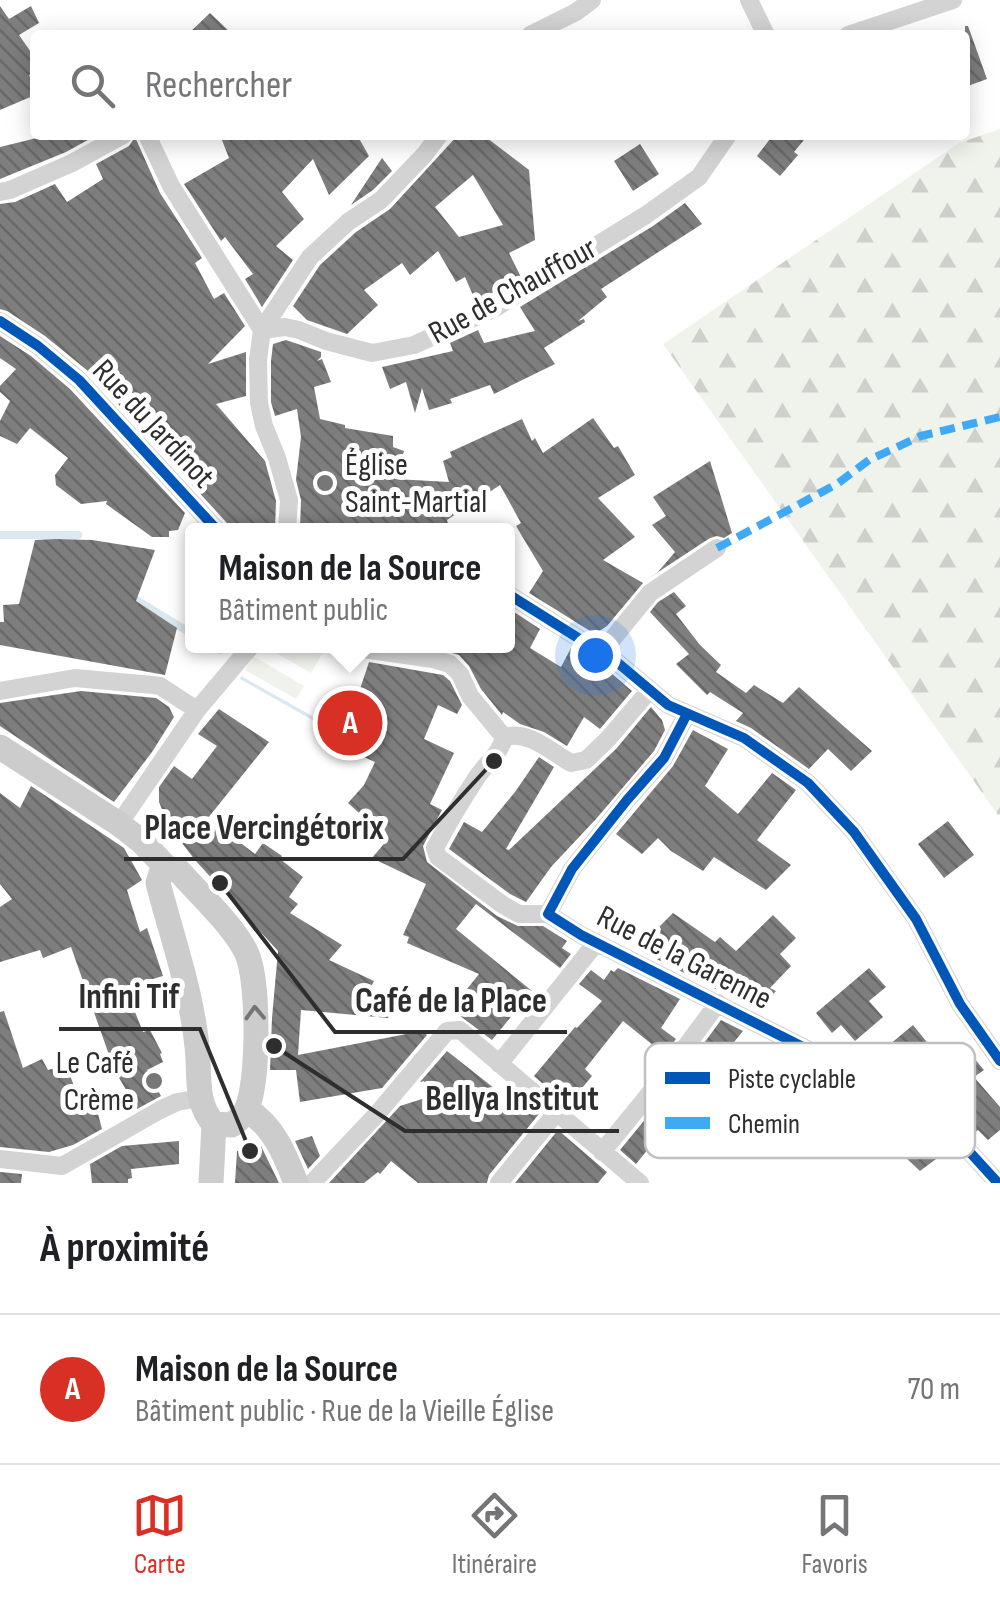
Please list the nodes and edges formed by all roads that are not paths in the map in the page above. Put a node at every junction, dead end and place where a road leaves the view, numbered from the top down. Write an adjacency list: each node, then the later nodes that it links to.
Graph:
1 (592, 0): 4 (street)
2 (749, 0): 5 (street)
3 (954, 0): 6 (street)
4 (540, 30)
5 (764, 30)
6 (863, 30)
7 (114, 140): 11 (street)
8 (149, 140): 13 (street)
9 (435, 140): 13 (street)
10 (725, 140): 13 (street, Rue de Chauffour)
11 (0, 192)
12 (0, 320): 14 (street, Rue du Jardinot)
13 (262, 330): 15 (street)
14 (212, 523)
15 (288, 523)
16 (718, 548): 20 (street)
17 (515, 598): 20 (street)
18 (244, 653): 23 (street)
19 (391, 653): 25 (street)
20 (601, 653): 21 (street)
21 (649, 690): 24 (street); 25 (street)
22 (0, 691): 23 (street)
23 (198, 710): 27 (street)
24 (686, 714): 29 (street, Rue de la Garenne); 34 (street)
25 (504, 737): 29 (street)
26 (0, 747): 27 (street)
27 (119, 824): 28 (street)
28 (167, 868): 36 (street); 38 (street, one-way to 28)
29 (548, 914): 30 (street, Rue de la Garenne)
30 (596, 942): 31 (street, Rue de la Garenne); 35 (street)
31 (718, 1004): 32 (street); 33 (street, Rue de la Garenne)
32 (689, 1043)
33 (795, 1043)
34 (1000, 1060)
35 (499, 1064): 39 (street); 47 (street)
36 (200, 1098): 40 (street); 44 (street)
37 (645, 1099): 41 (street)
38 (247, 1110): 40 (street); 46 (street)
39 (556, 1113): 41 (street); 48 (street)
40 (214, 1124): 45 (street)
41 (602, 1152): 49 (street)
42 (975, 1158): 50 (street, Rue de la Garenne)
43 (0, 1159): 44 (street)
44 (63, 1175)
45 (211, 1183)
46 (296, 1183)
47 (312, 1183)
48 (499, 1183)
49 (640, 1183)
50 (998, 1183)

